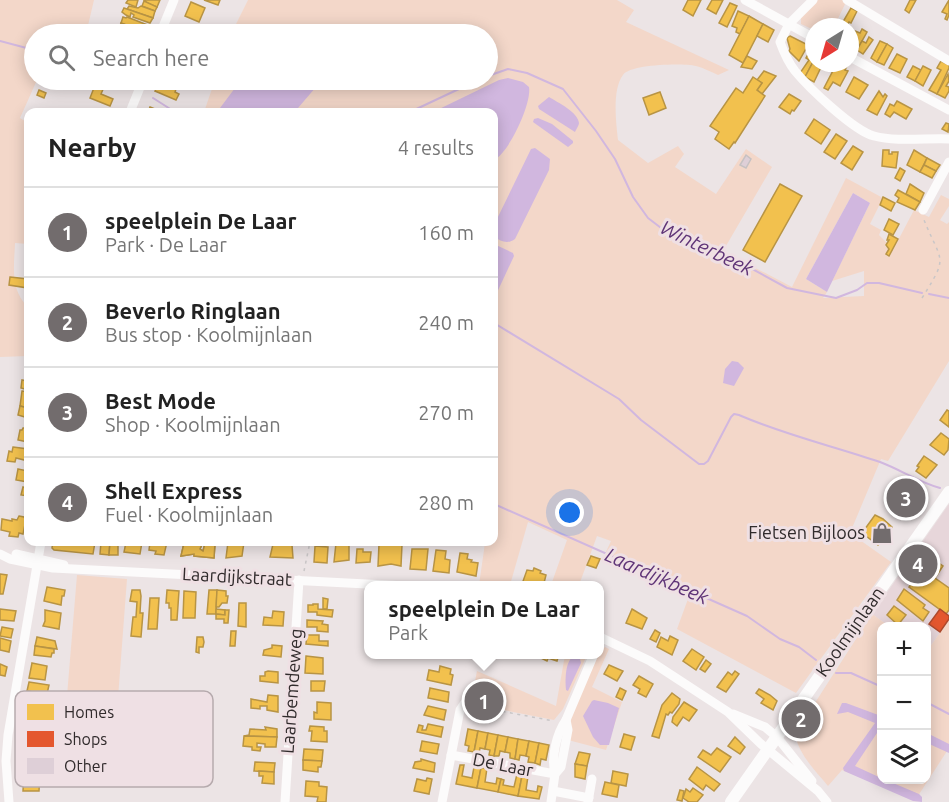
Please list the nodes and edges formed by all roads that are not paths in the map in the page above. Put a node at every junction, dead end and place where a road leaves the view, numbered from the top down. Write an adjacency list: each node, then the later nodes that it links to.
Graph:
1 (174, 0): 5 (street)
2 (745, 0): 6 (street)
3 (813, 0): 6 (street)
4 (847, 0): 8 (street)
5 (164, 24)
6 (789, 24): 7 (street); 13 (street)
7 (805, 33)
8 (949, 61)
9 (859, 62): 12 (street)
10 (138, 90): 11 (street)
11 (132, 108)
12 (949, 110)
13 (949, 139)
14 (949, 162): 15 (street)
15 (923, 210)
16 (949, 492): 28 (main road, Koolmijnlaan)
17 (40, 546): 19 (street)
18 (0, 553): 19 (street, Laardijkstraat)
19 (37, 562): 20 (street, Laardijkstraat); 24 (street)
20 (300, 580): 21 (street, Laardijkstraat); 37 (street, Laarbemdeweg)
21 (364, 583)
22 (604, 640): 27 (street)
23 (591, 659): 31 (street, De Laar)
24 (15, 691)
25 (15, 693): 36 (street)
26 (464, 704): 30 (street, De Laar)
27 (728, 712): 28 (street); 29 (street)
28 (777, 736): 29 (main road, Koolmijnlaan); 34 (street)
29 (768, 749): 34 (street); 40 (main road, Koolmijnlaan)
30 (451, 755): 31 (street, De Laar); 38 (street, De Laar)
31 (555, 774): 33 (street, De Laar)
32 (592, 779): 35 (street)
33 (553, 791): 35 (street); 39 (street, De Laar)
34 (818, 791): 41 (street)
35 (588, 800)
36 (9, 802)
37 (285, 802)
38 (441, 802)
39 (550, 802)
40 (730, 802)
41 (827, 802)

